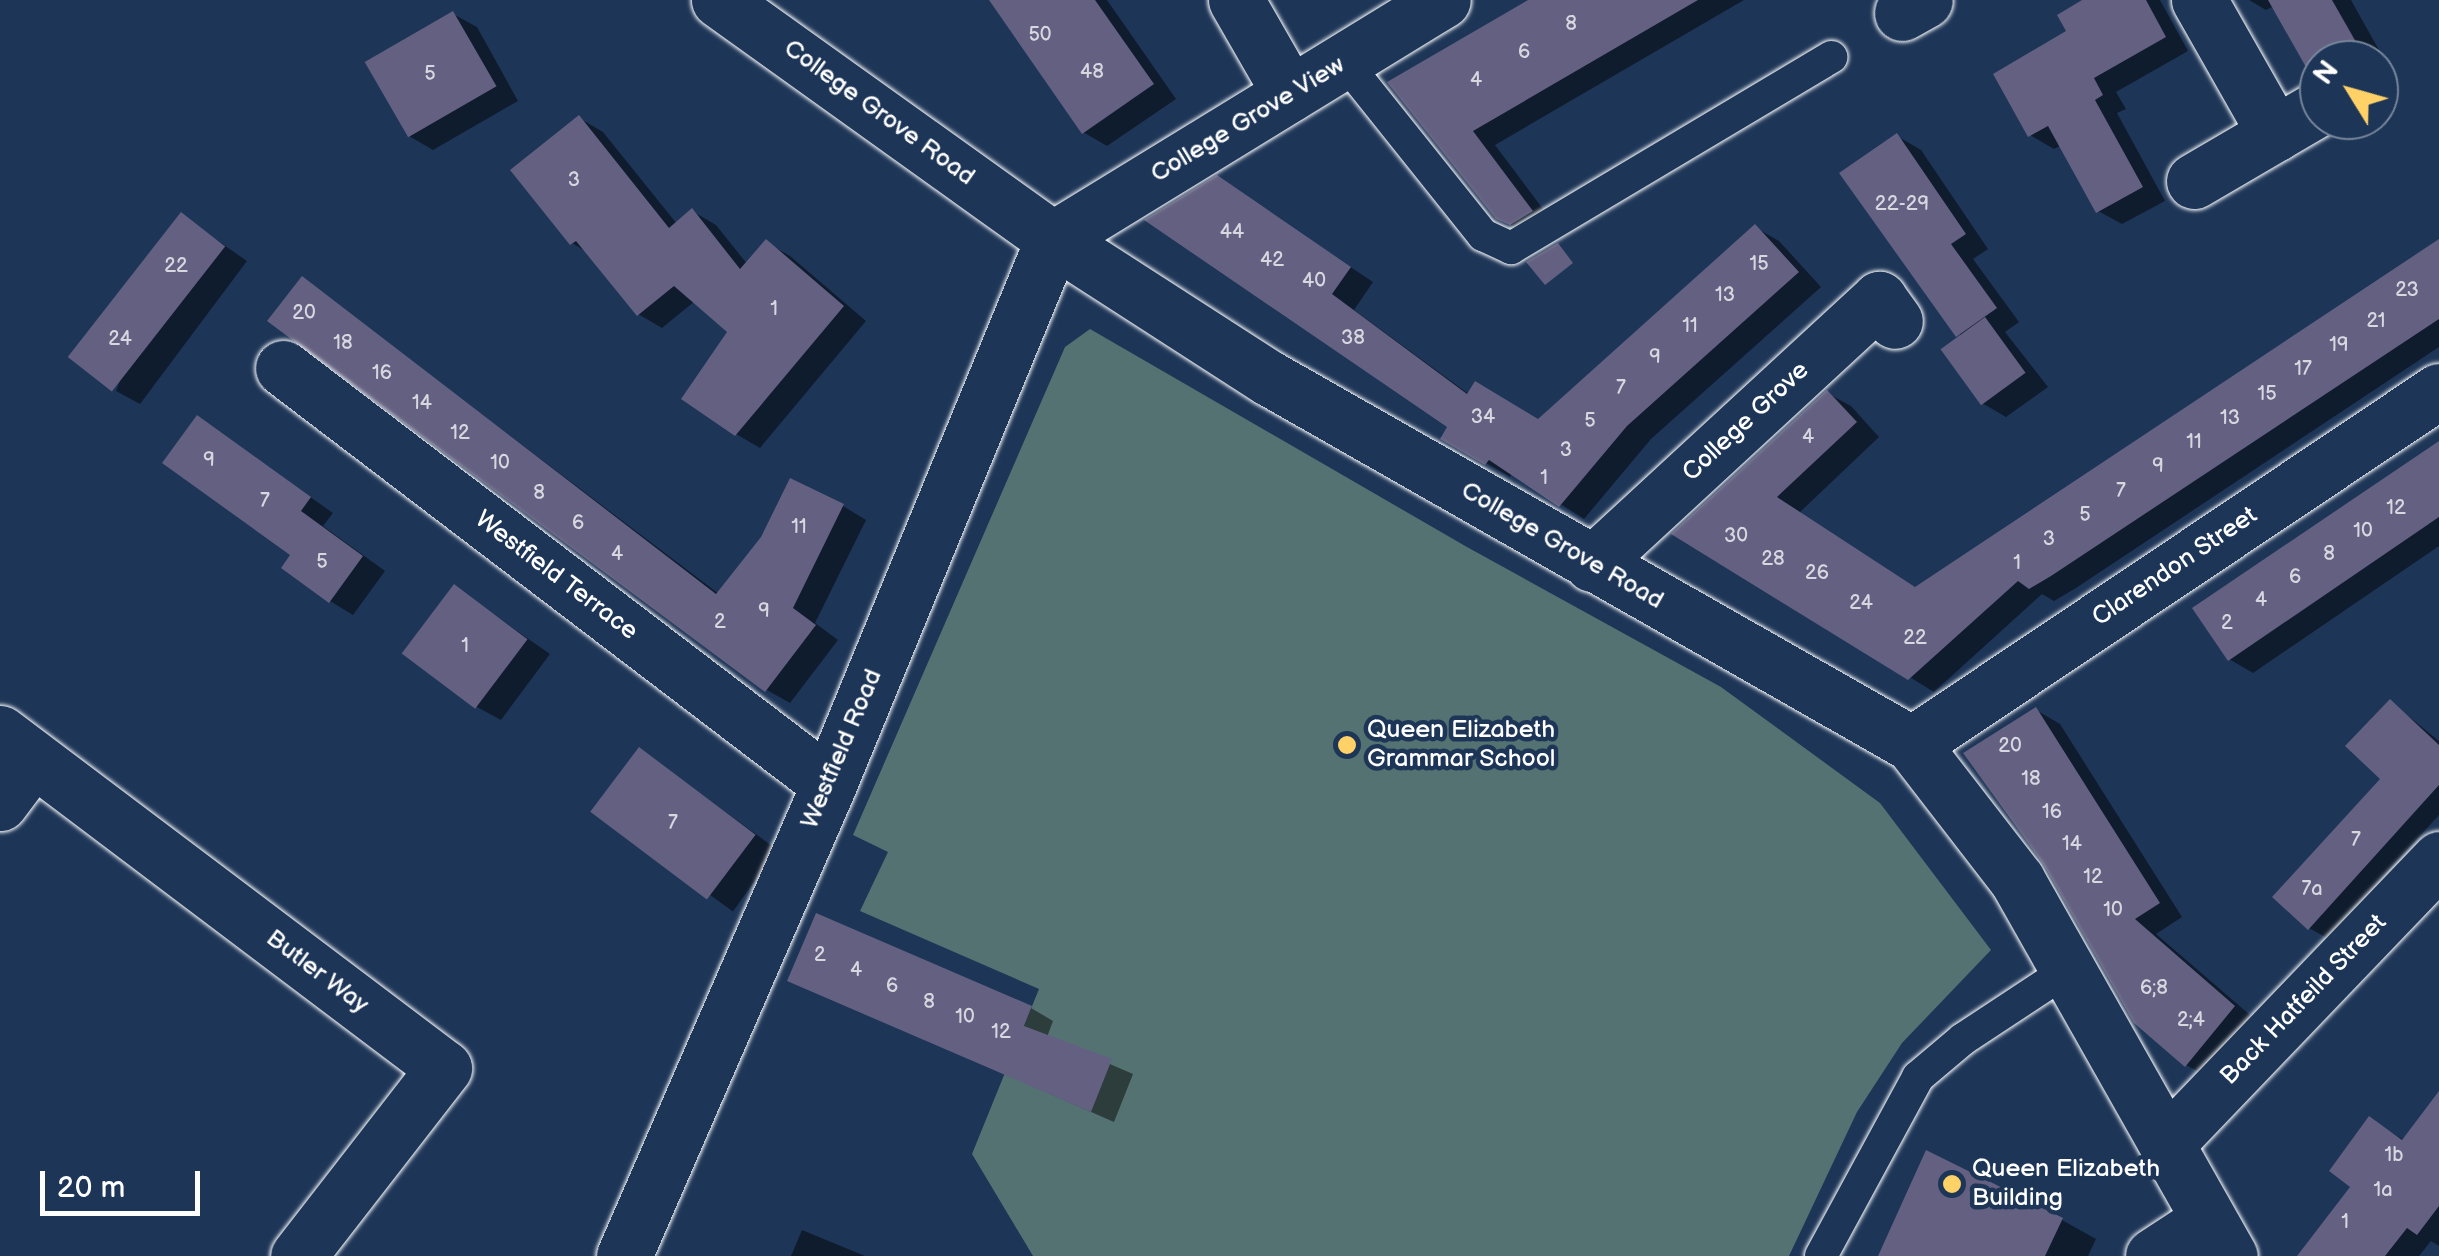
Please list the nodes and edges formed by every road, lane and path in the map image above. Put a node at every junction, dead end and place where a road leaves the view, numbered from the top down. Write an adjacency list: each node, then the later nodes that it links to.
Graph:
1 (719, 0): 10 (street, College Grove Road)
2 (1236, 0): 7 (street)
3 (1443, 0): 6 (street, College Grove View)
4 (2198, 0): 8 (street)
5 (1831, 58): 6 (lane)
6 (1344, 61): 7 (street, College Grove View)
7 (1290, 94): 10 (street, College Grove View)
8 (2297, 121): 9 (street)
9 (2194, 181)
10 (1053, 239): 14 (street, College Grove Road); 17 (street, Westfield Road)
11 (1895, 321): 14 (street, College Grove)
12 (283, 368): 17 (street, Westfield Terrace)
13 (2439, 390): 15 (street, Clarendon Street)
14 (1592, 564): 15 (street, College Grove Road)
15 (1912, 744): 20 (street, College Grove Road)
16 (17, 746): 18 (street); 23 (street, Butler Way)
17 (829, 784): 24 (street, Westfield Road)
18 (0, 803)
19 (2439, 859): 21 (street, Back Hatfeild Street)
20 (2069, 970): 21 (street, College Grove Road); 25 (lane)
21 (2168, 1142): 22 (street, College Grove Road)
22 (2219, 1238): 26 (street)
23 (298, 1256)
24 (624, 1256)
25 (1821, 1256)
26 (2153, 1256)

